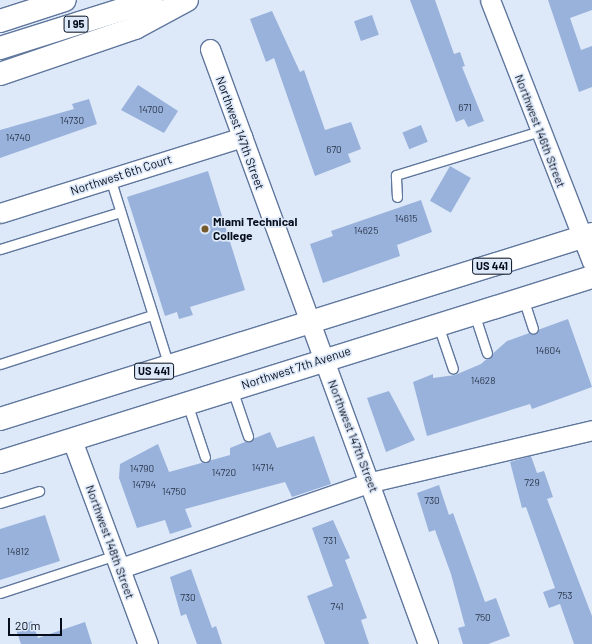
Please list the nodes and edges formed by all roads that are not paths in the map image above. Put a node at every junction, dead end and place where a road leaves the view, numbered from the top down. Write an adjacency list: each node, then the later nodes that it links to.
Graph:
1 (65, 0): 5 (main road)
2 (152, 0): 6 (main road, I 95)
3 (187, 0): 8 (main road)
4 (490, 0): 9 (street, Northwest 146th Street)
5 (0, 21)
6 (0, 48)
7 (210, 49): 10 (street, Northwest 147th Street)
8 (0, 74)
9 (540, 131): 12 (lane); 15 (street, Northwest 146th Street)
10 (242, 137): 11 (street, Northwest 6th Court); 22 (street, Northwest 147th Street)
11 (110, 178): 13 (lane); 14 (street, Northwest 6th Court)
12 (397, 197)
13 (120, 212): 16 (lane); 21 (lane)
14 (0, 213)
15 (586, 236): 17 (street, Northwest 146th Street); 22 (main road, US 441)
16 (0, 249)
17 (592, 262)
18 (592, 277): 19 (main road, Northwest 7th Avenue)
19 (523, 298): 20 (main road, Northwest 7th Avenue); 24 (lane)
20 (474, 313): 23 (main road, Northwest 7th Avenue); 25 (lane)
21 (152, 315): 27 (lane); 28 (lane)
22 (308, 323): 26 (street, Northwest 147th Street); 28 (main road, US 441)
23 (438, 324): 26 (main road, Northwest 7th Avenue); 29 (lane)
24 (533, 328)
25 (487, 353)
26 (324, 359): 30 (main road, Northwest 7th Avenue); 38 (street, Northwest 147th Street)
27 (0, 364)
28 (169, 366): 32 (main road, US 441)
29 (453, 369)
30 (232, 388): 31 (main road, Northwest 7th Avenue); 34 (lane)
31 (187, 403): 35 (main road, Northwest 7th Avenue); 36 (lane)
32 (0, 419)
33 (592, 430): 38 (street)
34 (248, 436)
35 (72, 440): 37 (main road, Northwest 7th Avenue); 41 (street, Northwest 148th Street)
36 (205, 457)
37 (0, 462)
38 (371, 482): 41 (street); 44 (street, Northwest 147th Street)
39 (39, 491): 40 (lane)
40 (0, 503)
41 (118, 562): 42 (lane); 43 (street, Northwest 148th Street)
42 (0, 593)
43 (148, 644)
44 (428, 644)

